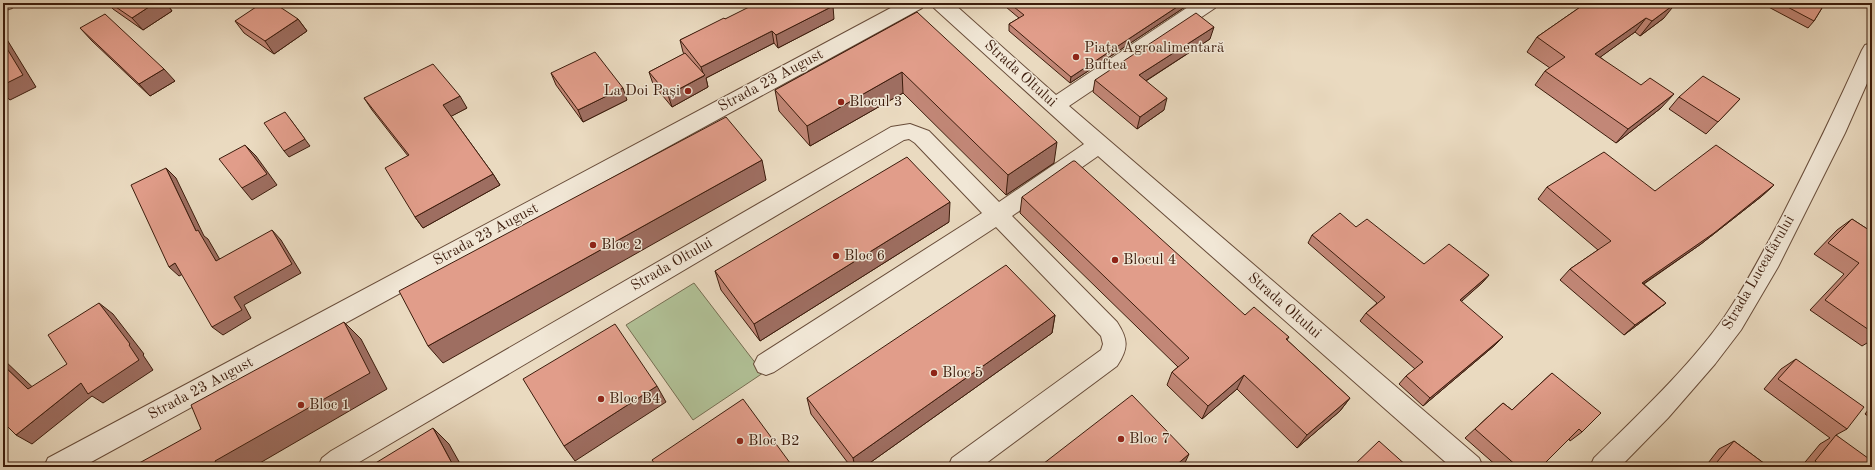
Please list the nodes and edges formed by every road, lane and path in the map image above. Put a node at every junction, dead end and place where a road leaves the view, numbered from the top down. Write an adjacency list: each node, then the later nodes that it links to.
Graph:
1 (915, 3): 9 (street, Strada 23 August)
2 (941, 3): 5 (street, Strada Oltului)
3 (1208, 3): 5 (street)
4 (1872, 50): 13 (street, Strada Luceafărului)
5 (1055, 106): 6 (street, Strada Oltului)
6 (1099, 145): 7 (street); 12 (street, Strada Oltului)
7 (998, 214): 8 (street); 10 (street, Strada Oltului); 11 (street, Strada Oltului)
8 (766, 364)
9 (57, 467)
10 (331, 467)
11 (961, 467)
12 (1470, 467)
13 (1603, 467)

